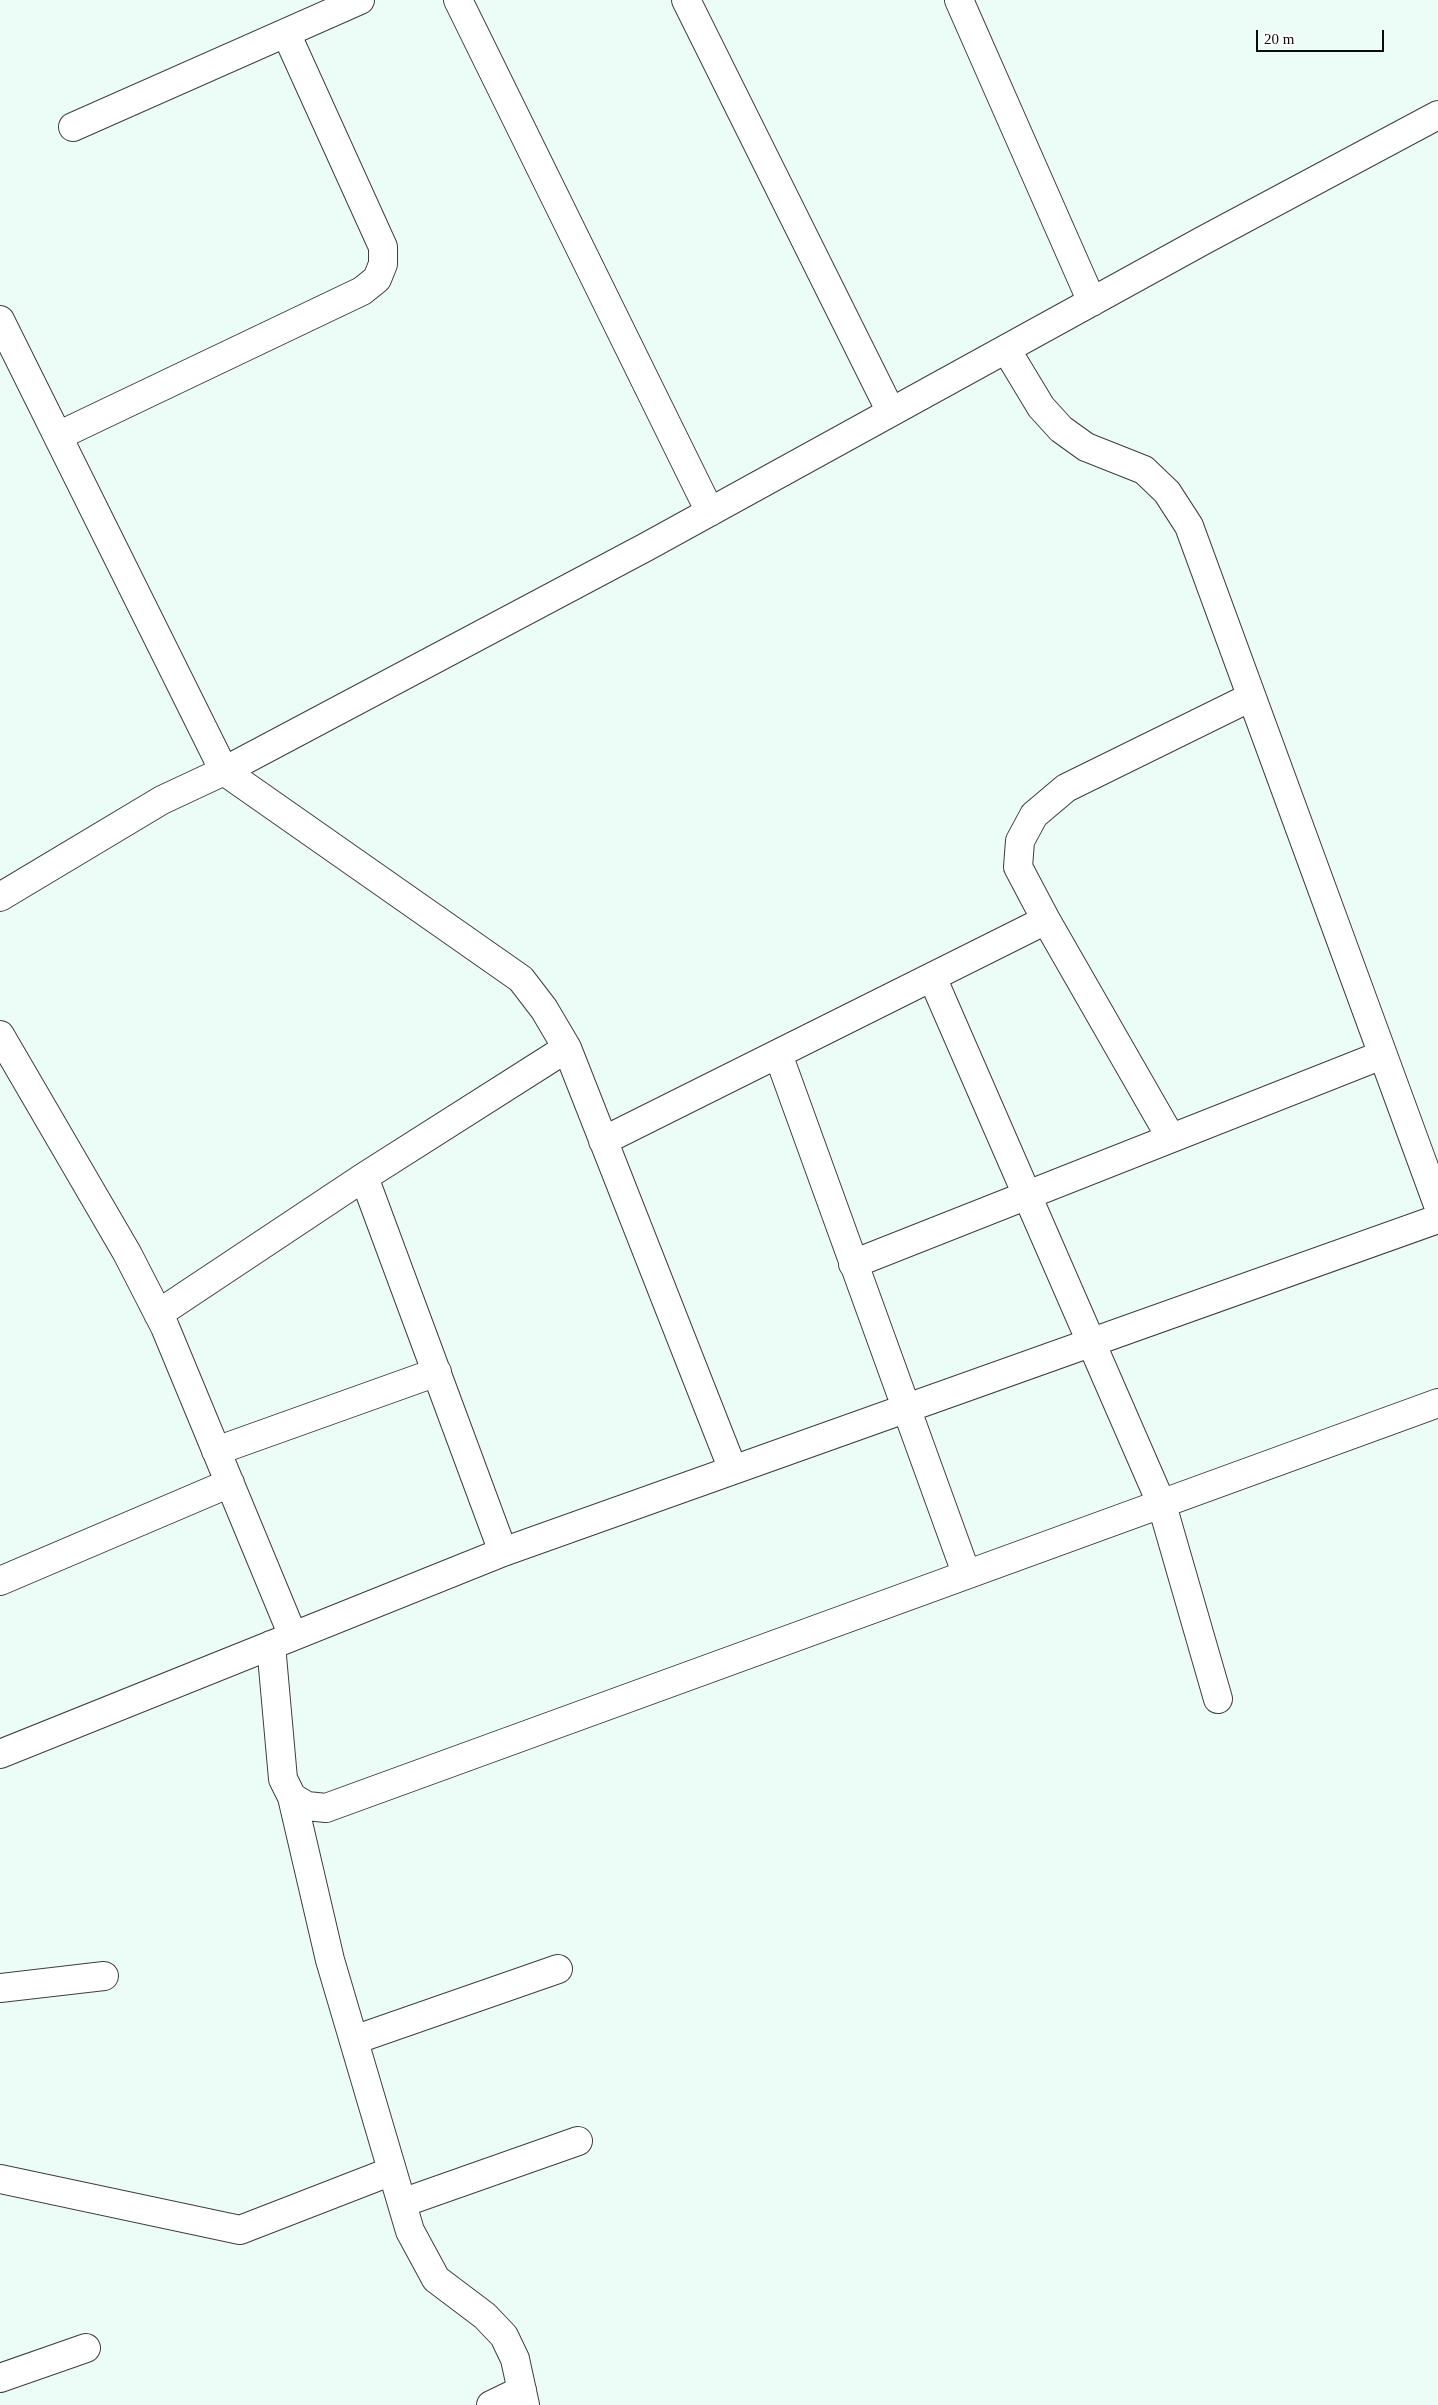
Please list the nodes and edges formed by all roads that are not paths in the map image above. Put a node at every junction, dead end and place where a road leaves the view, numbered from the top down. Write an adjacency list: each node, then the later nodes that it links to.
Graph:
1 (360, 0): 5 (street)
2 (458, 0): 13 (street)
3 (686, 0): 11 (street)
4 (959, 0): 8 (street)
5 (286, 33): 7 (street); 12 (street)
6 (1438, 115): 8 (street)
7 (73, 128)
8 (1092, 302): 10 (street)
9 (0, 320): 12 (street)
10 (1006, 349): 11 (street); 14 (street)
11 (891, 412): 13 (street)
12 (58, 436): 15 (street)
13 (710, 512): 15 (street)
14 (1251, 697): 17 (street); 22 (street)
15 (224, 771): 16 (street); 20 (street)
16 (1, 894)
17 (1046, 920): 18 (street); 23 (street)
18 (932, 977): 21 (street); 26 (street)
19 (0, 1035): 30 (street)
20 (567, 1048): 24 (street); 25 (street)
21 (778, 1054): 24 (street); 29 (street)
22 (1382, 1054): 23 (street); 27 (street)
23 (1171, 1138): 26 (street)
24 (603, 1141): 36 (street)
25 (364, 1177): 30 (street); 32 (street)
26 (1027, 1195): 29 (street); 31 (street)
27 (1438, 1205)
28 (1438, 1219): 31 (street)
29 (853, 1264): 34 (street)
30 (158, 1314): 35 (street)
31 (1091, 1343): 34 (street); 38 (street)
32 (437, 1372): 35 (street); 39 (street)
33 (1438, 1403): 38 (street)
34 (906, 1409): 36 (street); 40 (street)
35 (216, 1451): 37 (street)
36 (733, 1470): 39 (street)
37 (230, 1483): 41 (street); 42 (street)
38 (1162, 1505): 40 (street); 43 (street)
39 (503, 1552): 42 (street)
40 (966, 1573): 45 (street)
41 (0, 1581)
42 (282, 1640): 44 (street); 45 (street)
43 (1218, 1699)
44 (0, 1754)
45 (292, 1797): 49 (street)
46 (558, 1968): 49 (street)
47 (104, 1976): 48 (street)
48 (0, 1988)
49 (354, 2040): 51 (street)
50 (578, 2141): 53 (street)
51 (392, 2171): 52 (street); 53 (street)
52 (0, 2179)
53 (402, 2203): 56 (street)
54 (86, 2348): 55 (street)
55 (0, 2378)
56 (524, 2398): 57 (street)
57 (491, 2405)

